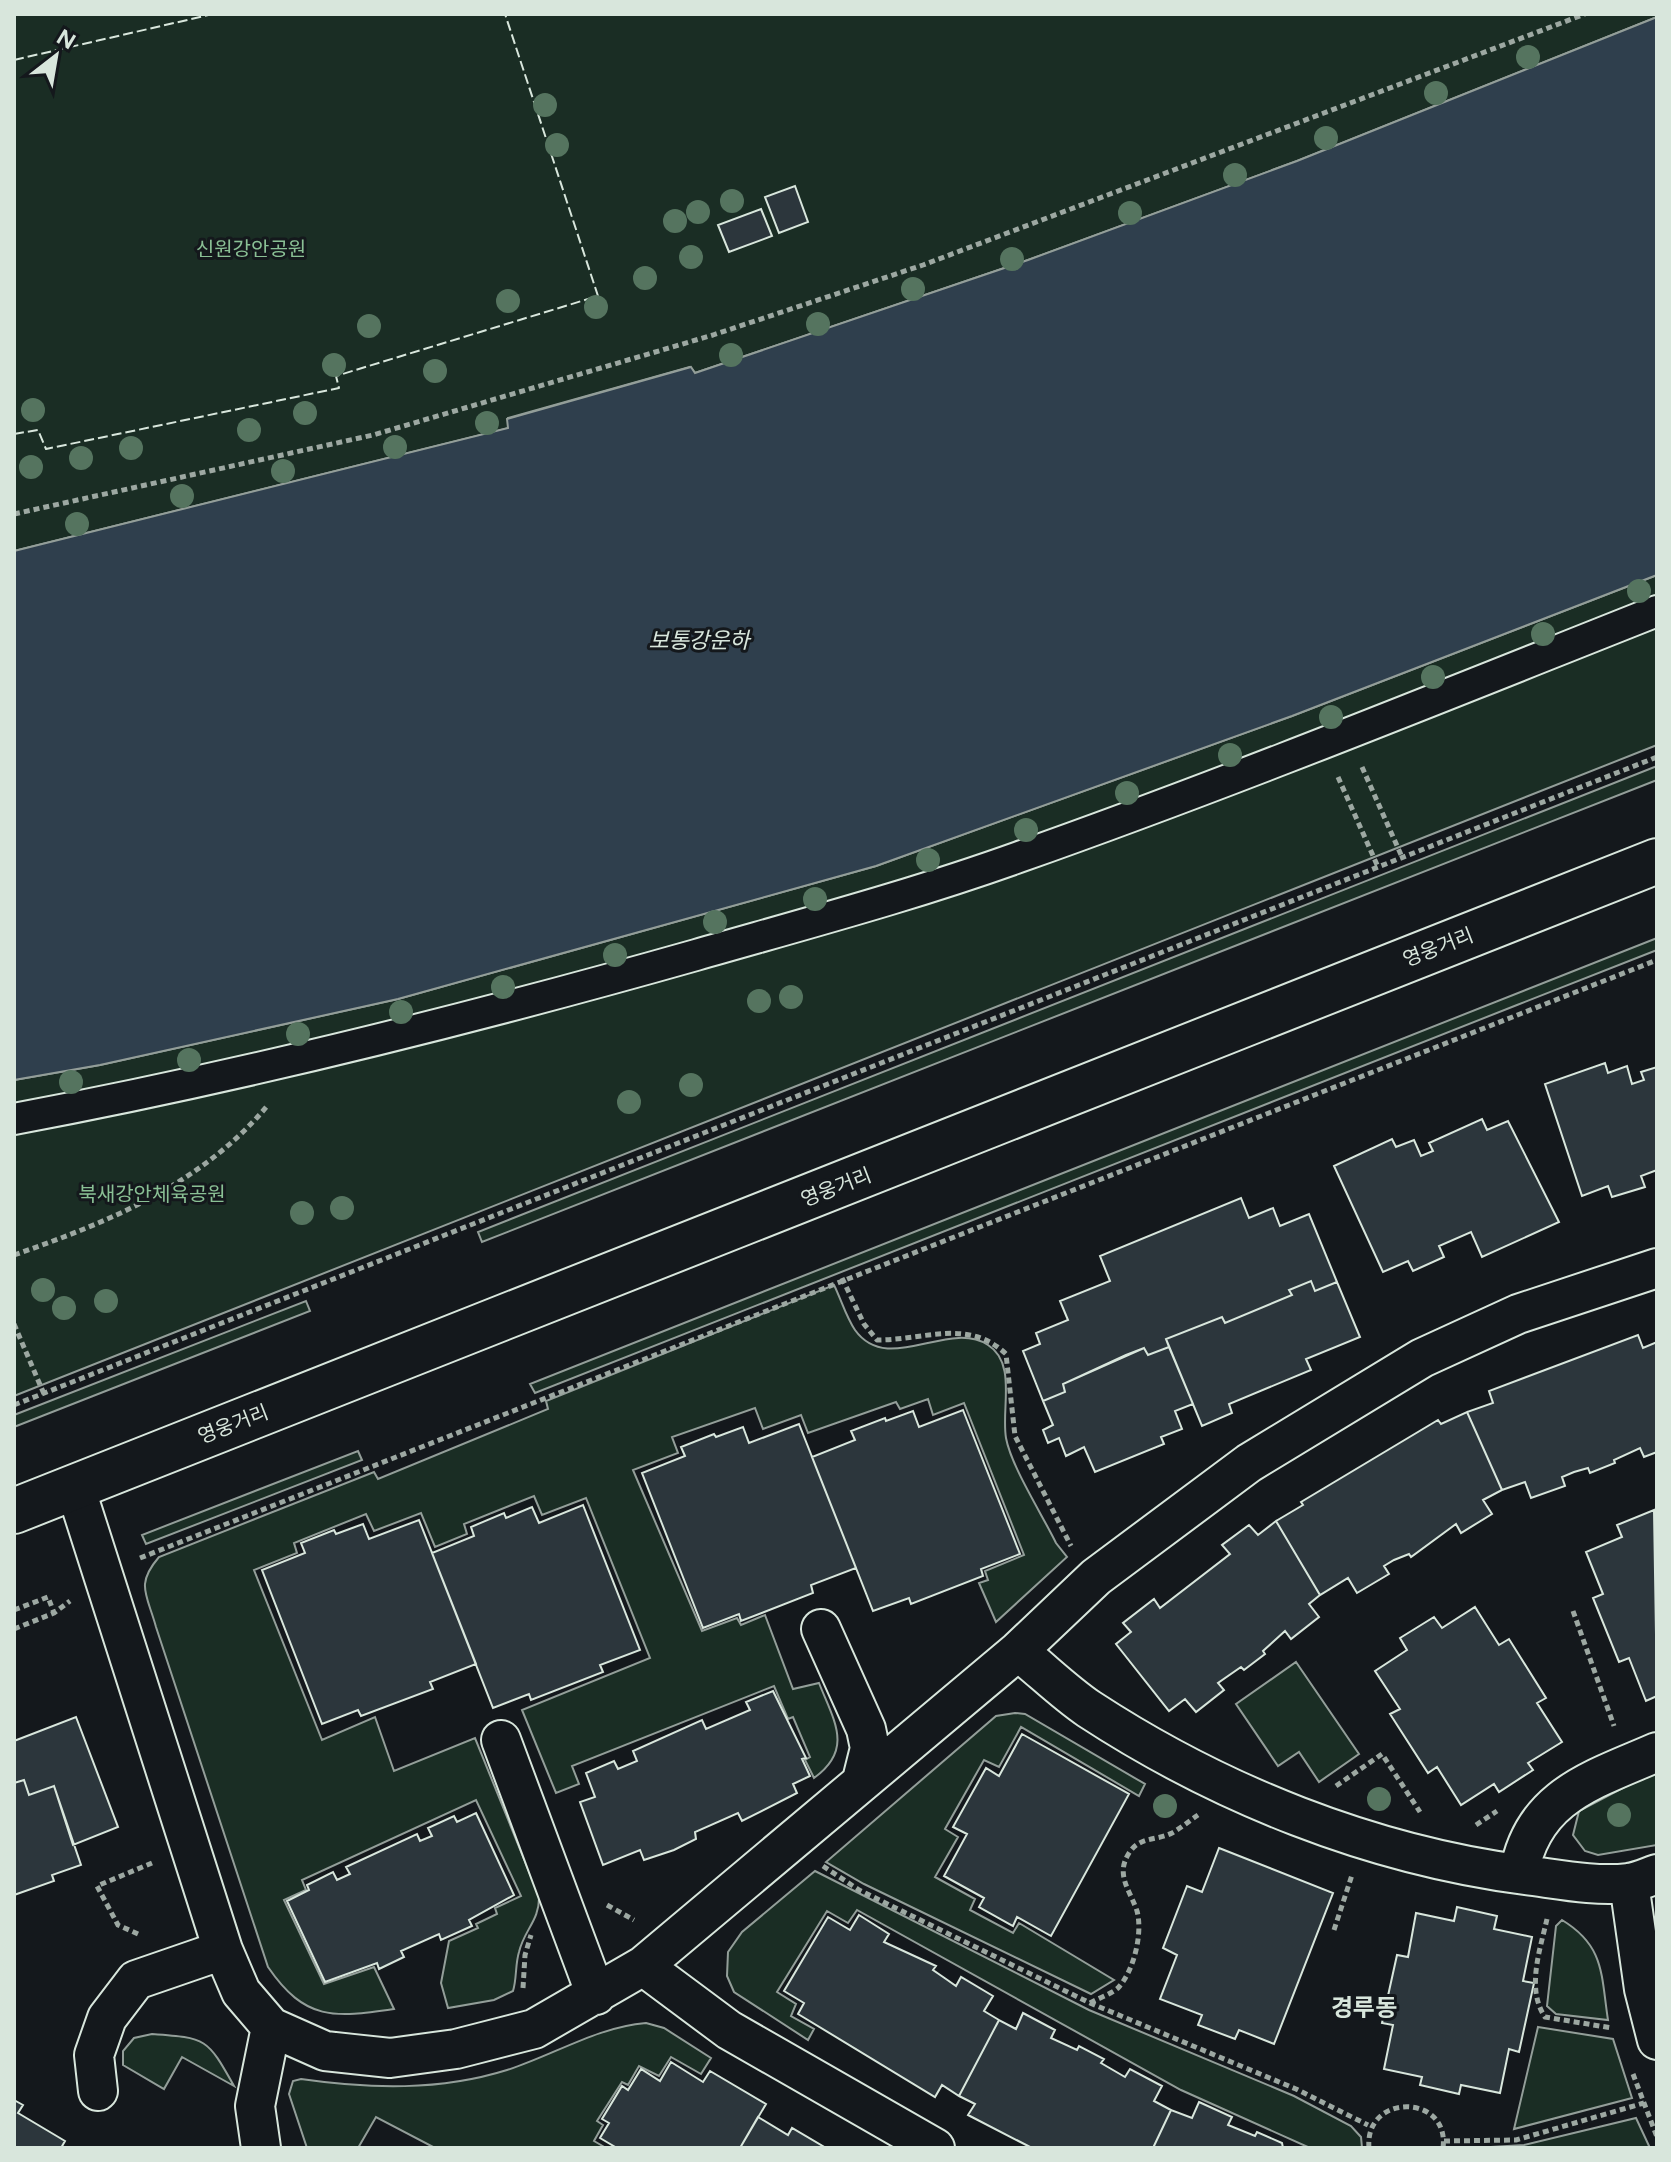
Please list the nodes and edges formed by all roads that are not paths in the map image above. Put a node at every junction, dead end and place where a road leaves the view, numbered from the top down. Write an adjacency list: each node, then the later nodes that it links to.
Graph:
1 (1657, 611): 3 (street)
2 (1657, 861): 5 (main road, 영웅거리)
3 (14, 1119)
4 (1657, 1268): 8 (street)
5 (75, 1487): 6 (main road, 영웅거리); 14 (street)
6 (14, 1511)
7 (821, 1629): 11 (street)
8 (1018, 1651): 11 (street); 12 (street)
9 (501, 1740): 16 (street)
10 (1657, 1752): 12 (street)
11 (862, 1780): 15 (street)
12 (1519, 1874): 13 (street)
13 (1643, 1878): 18 (street)
14 (223, 1950): 17 (street); 19 (street)
15 (643, 1966): 16 (street); 21 (street)
16 (596, 1995): 17 (street)
17 (271, 2027): 20 (street)
18 (1643, 2052)
19 (98, 2091)
20 (261, 2148)
21 (935, 2148)

